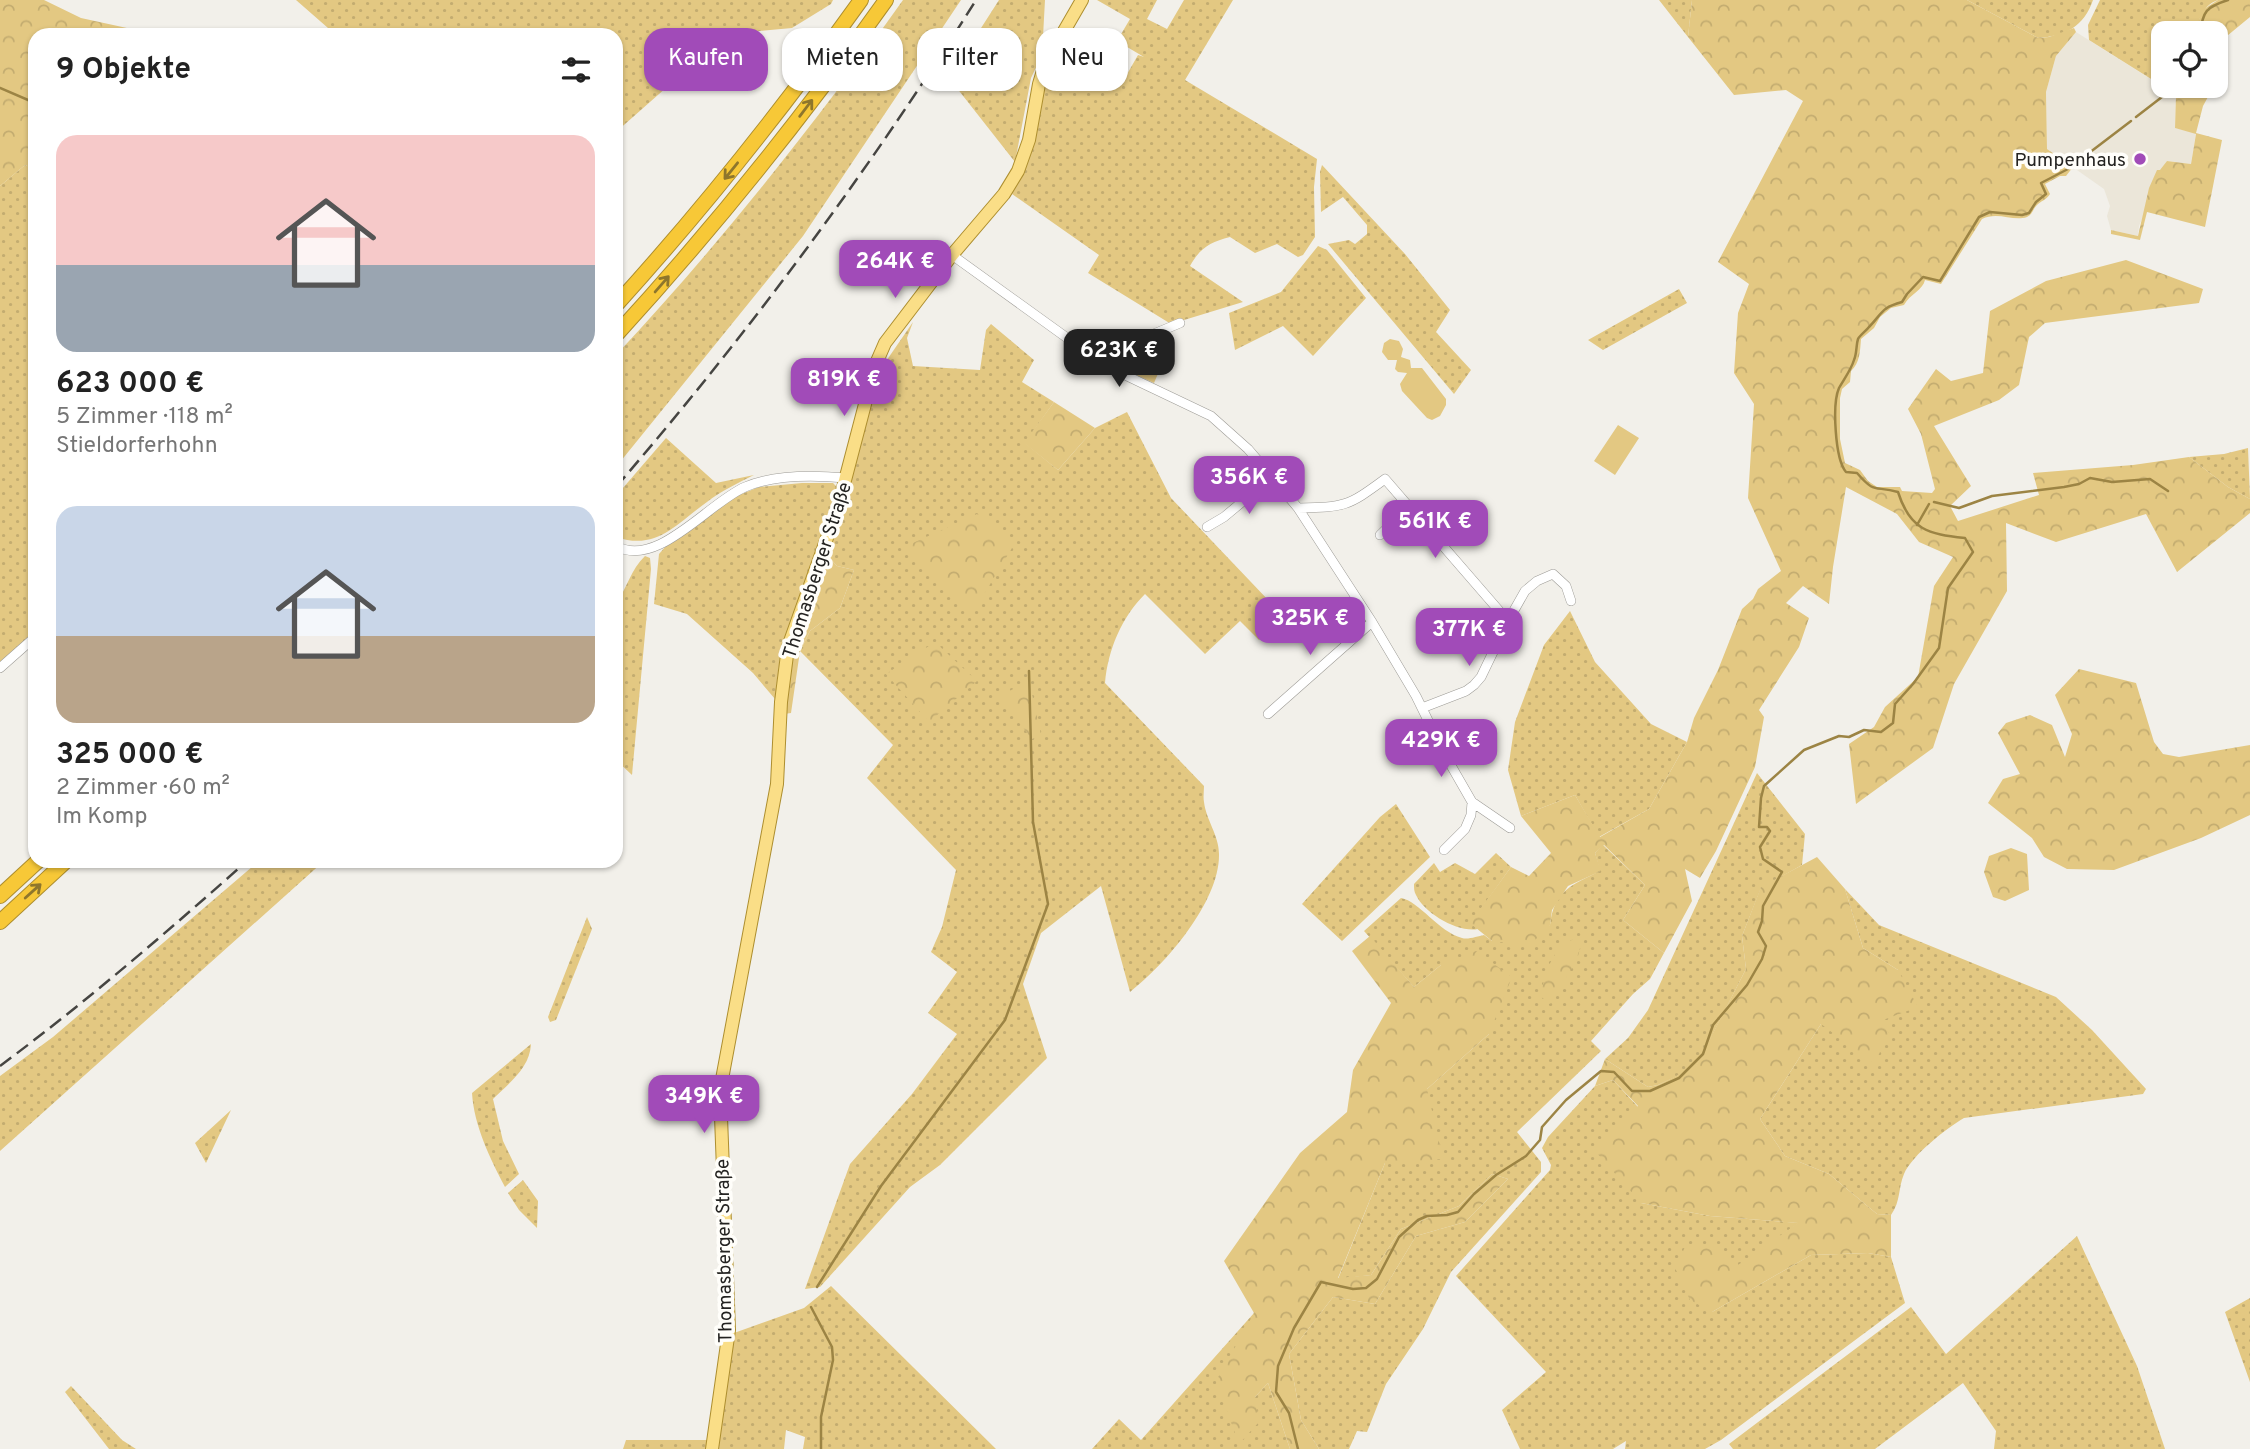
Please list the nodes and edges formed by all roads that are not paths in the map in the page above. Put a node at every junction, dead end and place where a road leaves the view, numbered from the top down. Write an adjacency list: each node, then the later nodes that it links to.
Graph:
1 (861, 0): 5 (highway, one-way to 5)
2 (886, 0): 7 (highway, one-way to 2)
3 (1082, 0): 4 (main road, Thomasberger Straße)
4 (952, 255): 8 (street); 10 (main road, Thomasberger Straße)
5 (623, 297)
6 (1181, 324): 8 (street)
7 (623, 327)
8 (1125, 375): 9 (street)
9 (1272, 477): 12 (street); 13 (street)
10 (846, 478): 15 (street); 30 (main road, Thomasberger Straße)
11 (1409, 507): 12 (street); 14 (street); 17 (street)
12 (1298, 508): 18 (street)
13 (1207, 527)
14 (1380, 536)
15 (623, 549)
16 (1571, 601): 17 (street)
17 (1508, 621): 21 (street)
18 (1372, 622): 21 (street); 22 (street)
19 (28, 643): 20 (street)
20 (0, 668)
21 (1422, 708): 23 (street)
22 (1268, 715)
23 (1472, 802): 24 (street); 25 (street)
24 (1510, 828)
25 (1444, 850)
26 (30, 868): 28 (highway)
27 (58, 868): 29 (highway, one-way to 27)
28 (0, 896)
29 (0, 922)
30 (712, 1449)

